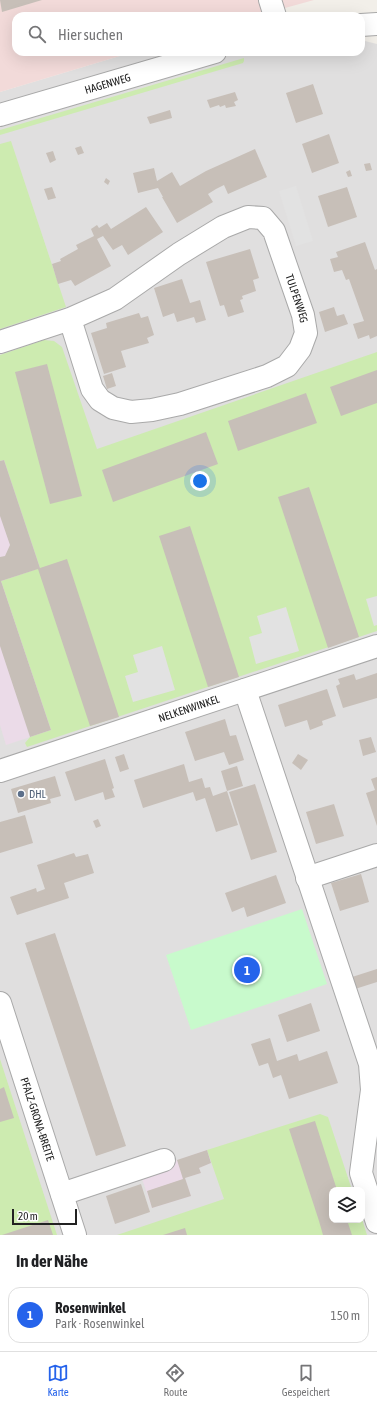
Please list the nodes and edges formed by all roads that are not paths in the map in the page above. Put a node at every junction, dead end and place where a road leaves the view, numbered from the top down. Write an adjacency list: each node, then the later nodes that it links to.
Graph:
1 (270, 0): 2 (street)
2 (274, 12)
3 (377, 24): 4 (street)
4 (365, 25)
5 (201, 56): 6 (street, HAGENWEG)
6 (0, 115)
7 (70, 319): 7 (street, TULPENWEG); 8 (street, TULPENWEG)
8 (0, 342)
9 (377, 646): 10 (street, NELKENWINKEL)
10 (245, 690): 11 (street, NELKENWINKEL); 13 (street)
11 (0, 771)
12 (377, 855): 13 (street)
13 (308, 878): 15 (street)
14 (0, 1003): 17 (street, PFALZ-GRONA-BREITE)
15 (373, 1063): 18 (street)
16 (164, 1160): 17 (street)
17 (62, 1194): 19 (street, PFALZ-GRONA-BREITE)
18 (377, 1222)
19 (76, 1235)

